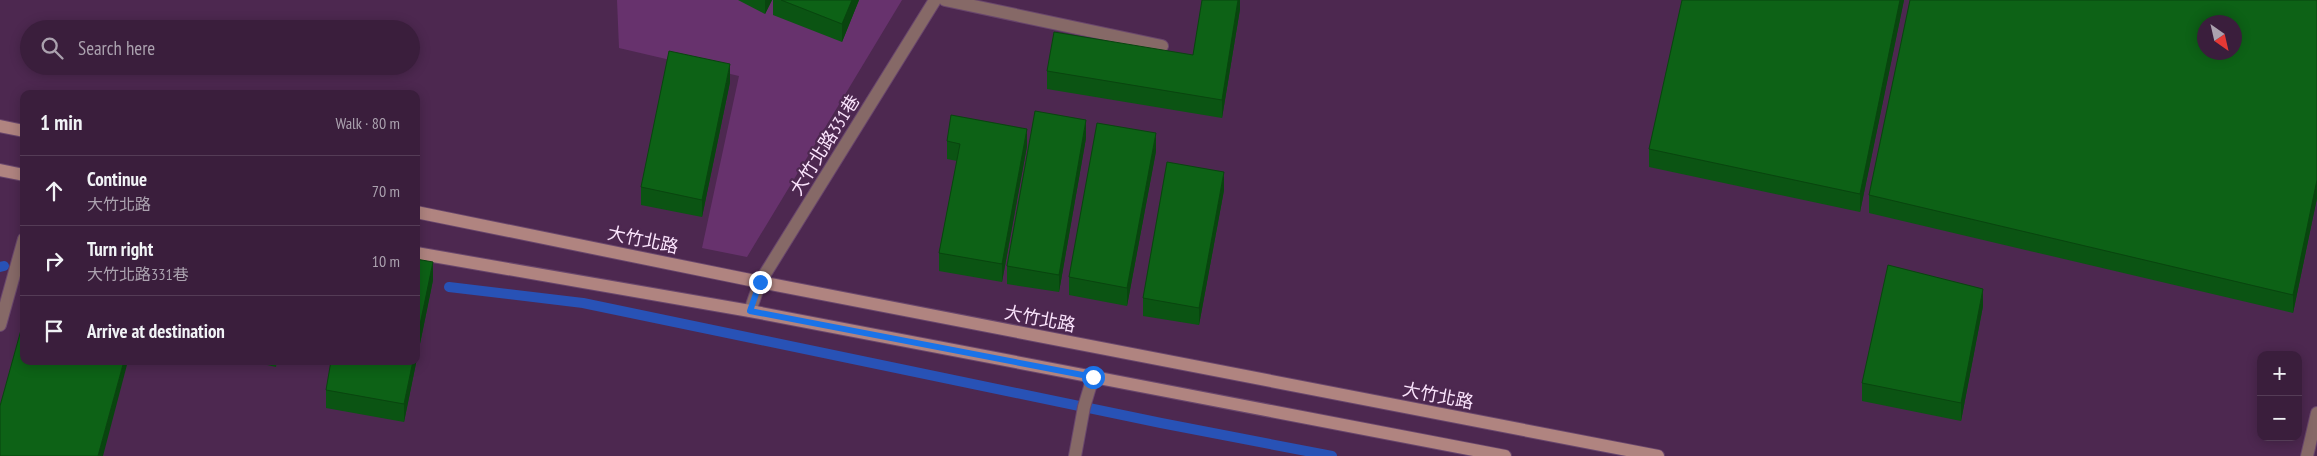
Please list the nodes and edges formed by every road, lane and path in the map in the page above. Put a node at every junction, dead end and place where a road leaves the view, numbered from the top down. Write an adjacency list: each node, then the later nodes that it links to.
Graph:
1 (935, 0): 11 (lane, 大竹北路331巷)
2 (945, 0): 3 (lane)
3 (1162, 46)
4 (0, 126): 5 (street)
5 (20, 130)
6 (0, 170): 7 (street)
7 (20, 174)
8 (420, 213): 11 (street, 大竹北路)
9 (20, 253): 13 (lane)
10 (420, 254): 12 (street)
11 (760, 282): 12 (lane, 大竹北路331巷); 18 (street, 大竹北路)
12 (750, 311): 14 (street)
13 (0, 325)
14 (1093, 377): 16 (lane); 17 (street)
15 (2317, 413): 19 (lane)
16 (1075, 456)
17 (1505, 456)
18 (1658, 456)
19 (2307, 456)

